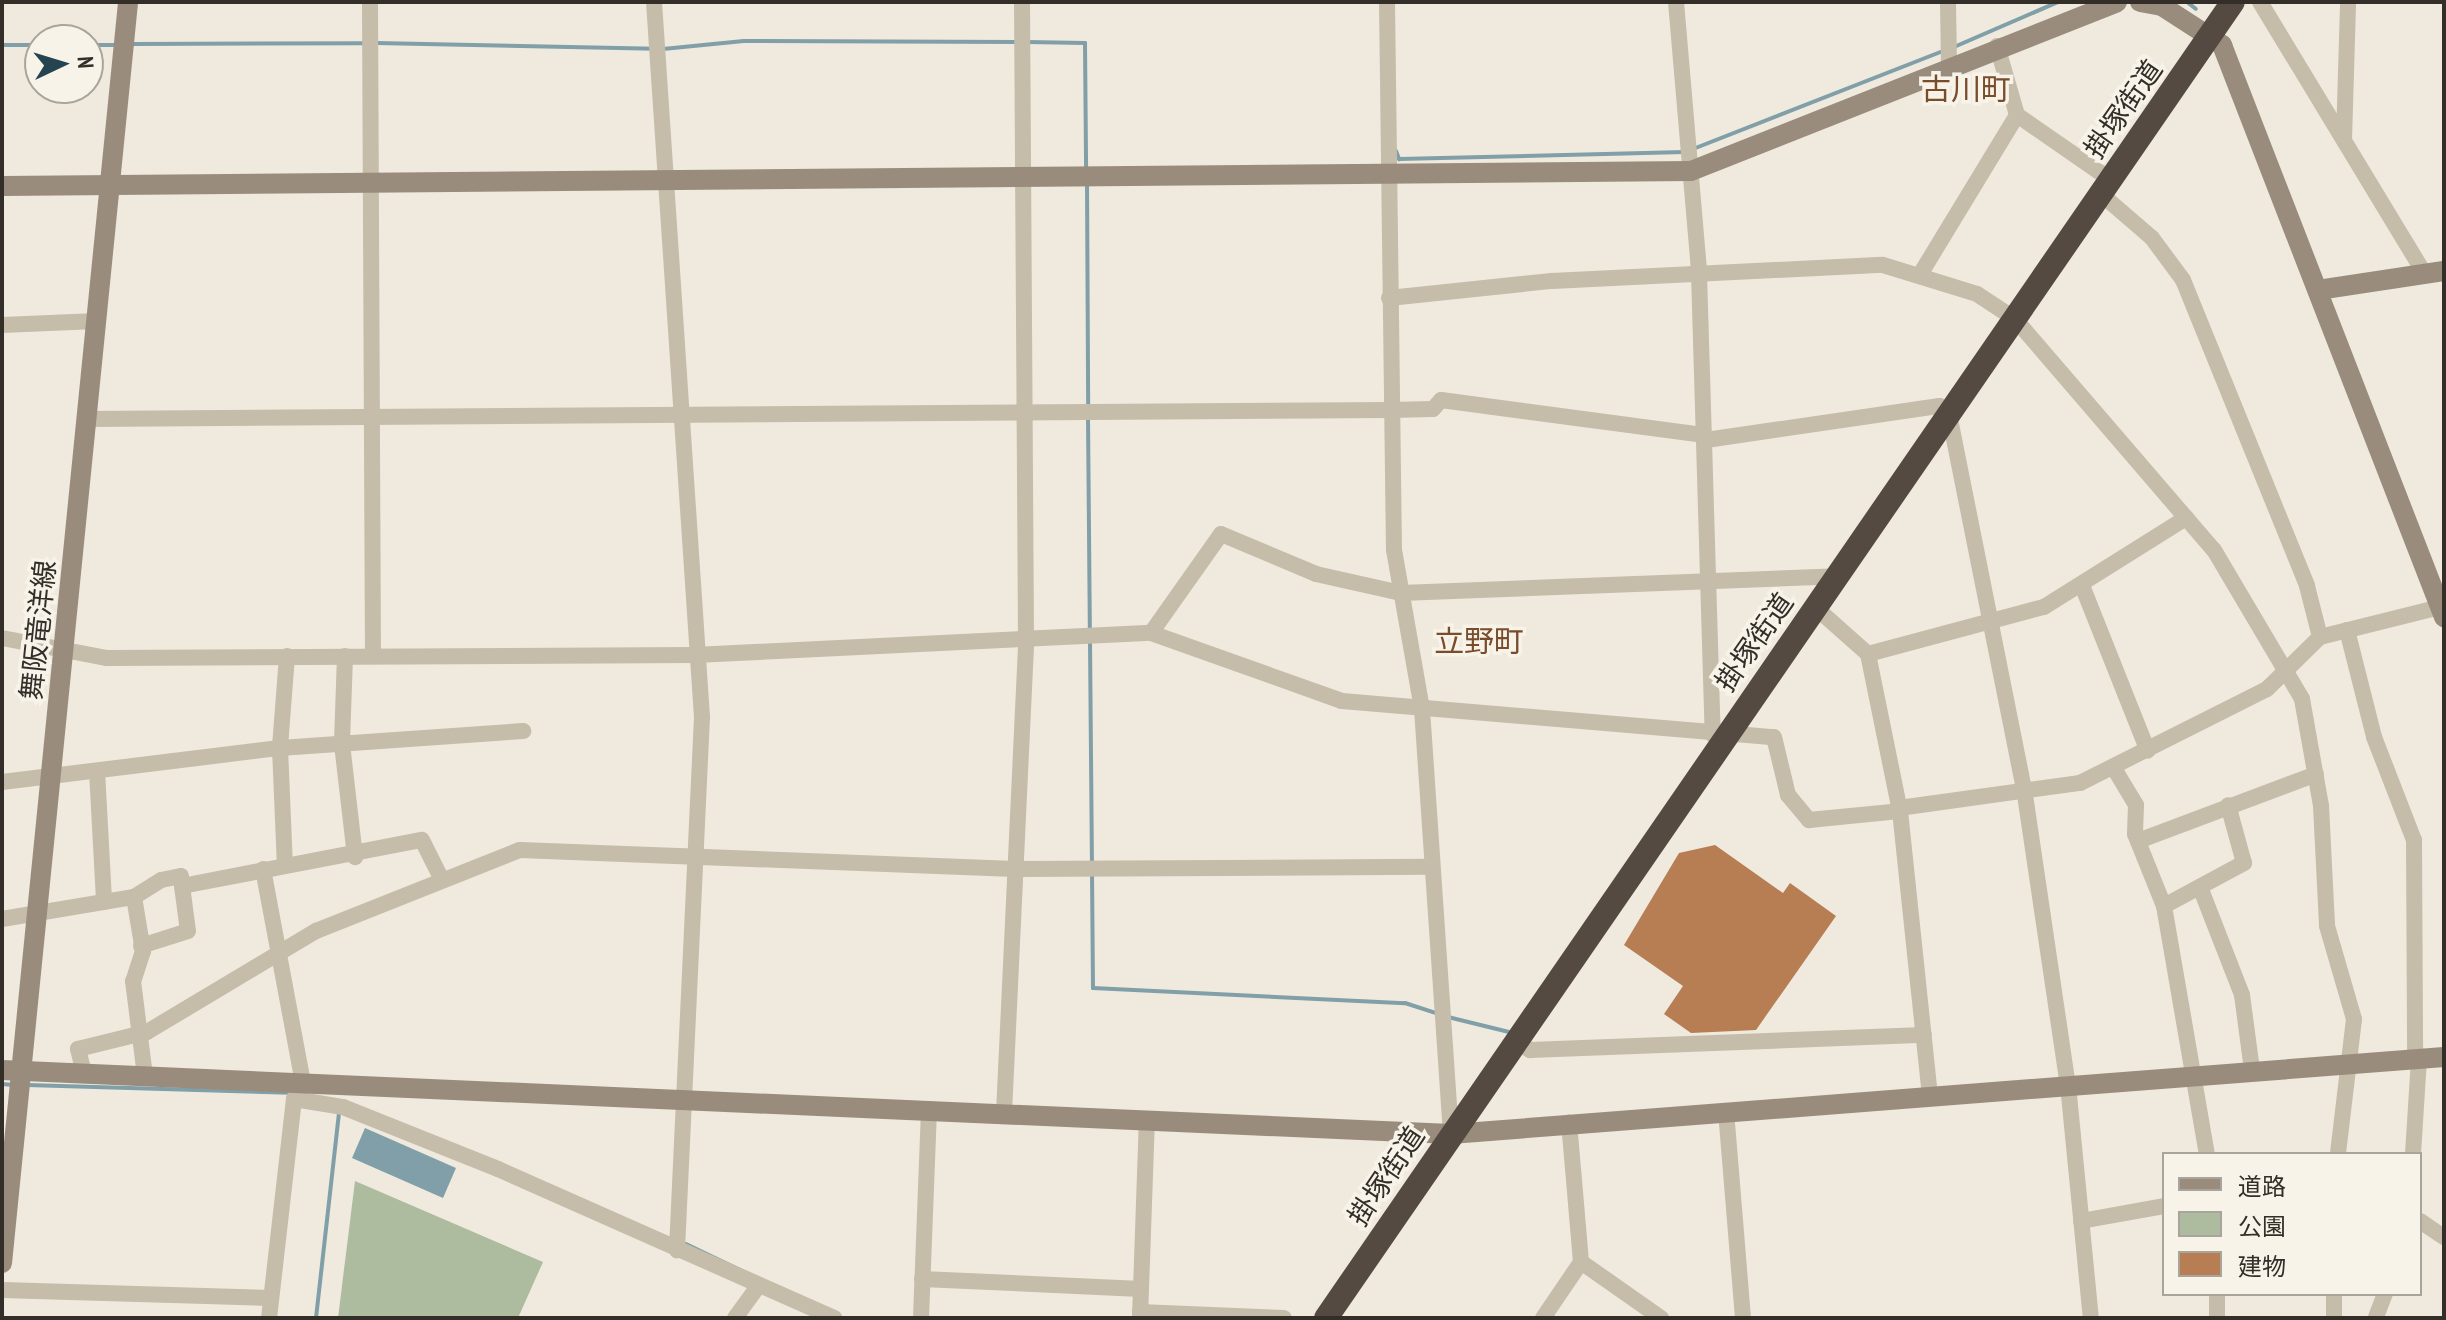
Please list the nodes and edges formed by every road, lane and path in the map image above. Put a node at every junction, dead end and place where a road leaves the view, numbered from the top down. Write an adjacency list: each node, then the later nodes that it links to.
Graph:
1 (128, 2): 22 (street, 舞阪竜洋線)
2 (370, 2): 23 (street)
3 (654, 2): 21 (street)
4 (1022, 2): 20 (street)
5 (1387, 2): 19 (street)
6 (1676, 2): 18 (street)
7 (1948, 2): 15 (street)
8 (2117, 2): 14 (street)
9 (2140, 2): 13 (street)
10 (2233, 2): 13 (highway, 掛塚街道)
11 (2260, 2): 17 (street)
12 (2348, 2): 17 (street)
13 (2211, 34): 25 (highway, 掛塚街道); 29 (street)
14 (1997, 46): 15 (street); 16 (street)
15 (1949, 65): 18 (street)
16 (2017, 115): 25 (street); 28 (street)
17 (2344, 141): 26 (street)
18 (1691, 171): 19 (street); 27 (street)
19 (1388, 173): 20 (street); 30 (street)
20 (1023, 177): 21 (street); 35 (street)
21 (667, 180): 23 (street); 37 (street)
22 (110, 185): 23 (street); 24 (street); 32 (street, 舞阪竜洋線)
23 (373, 185): 38 (street)
24 (2, 186)
25 (2106, 187): 31 (highway, 掛塚街道); 51 (street)
26 (2434, 272): 29 (street)
27 (1699, 273): 28 (street); 30 (street); 40 (street)
28 (1921, 273): 31 (street)
29 (2318, 290): 47 (street)
30 (1389, 298): 34 (street)
31 (2015, 319): 36 (highway, 掛塚街道); 41 (street)
32 (97, 321): 33 (street); 39 (street, 舞阪竜洋線)
33 (2, 325)
34 (1391, 410): 35 (street); 40 (street); 45 (street)
35 (1026, 412): 37 (street); 53 (street)
36 (1949, 414): 40 (street); 42 (highway, 掛塚街道); 48 (street)
37 (680, 415): 38 (street); 56 (street)
38 (371, 418): 39 (street); 59 (street)
39 (88, 419): 54 (street, 舞阪竜洋線)
40 (1705, 437): 43 (street)
41 (2186, 518): 44 (street); 60 (street)
42 (1837, 576): 43 (street); 46 (highway, 掛塚街道)
43 (1710, 580): 45 (street); 63 (street)
44 (2083, 588): 48 (street); 66 (street)
45 (1401, 593): 50 (street); 61 (street)
46 (1815, 607): 55 (street); 63 (highway, 掛塚街道)
47 (2443, 610): 49 (street)
48 (1991, 624): 55 (street); 72 (street)
49 (2347, 630): 51 (street); 96 (street)
50 (1151, 633): 53 (street); 61 (street)
51 (2320, 637): 60 (street)
52 (2, 638): 54 (street)
53 (1026, 638): 56 (street); 81 (street)
54 (64, 648): 57 (street); 70 (street, 舞阪竜洋線)
55 (1868, 654): 74 (street)
56 (695, 655): 59 (street); 76 (street)
57 (287, 656): 58 (street); 65 (street)
58 (345, 656): 59 (street); 64 (street)
59 (373, 656)
60 (2287, 674): 66 (street); 69 (street)
61 (1422, 709): 63 (street); 79 (street)
62 (523, 731): 64 (street)
63 (1720, 735): 74 (street); 94 (highway, 掛塚街道)
64 (342, 744): 65 (street); 77 (street)
65 (280, 748): 68 (street); 78 (street)
66 (2148, 751): 67 (street)
67 (2115, 770): 72 (street); 75 (street)
68 (97, 771): 70 (street); 86 (street)
69 (2316, 774): 73 (street); 97 (street)
70 (51, 779): 71 (street); 88 (street, 舞阪竜洋線)
71 (2, 782)
72 (2025, 795): 74 (street); 103 (street)
73 (2228, 805): 75 (street); 84 (street)
74 (1900, 809): 93 (street)
75 (2138, 841): 87 (street)
76 (691, 856): 81 (street); 82 (street); 106 (street)
77 (355, 857): 78 (street); 82 (street)
78 (285, 866): 80 (street)
79 (1431, 867): 81 (street); 112 (street)
80 (263, 869): 83 (street); 91 (street)
81 (1015, 869): 109 (street)
82 (442, 880): 91 (street)
83 (182, 886): 85 (street); 90 (street)
84 (2200, 887): 87 (street); 99 (street)
85 (134, 897): 86 (street); 90 (street)
86 (104, 902): 88 (street)
87 (2164, 906): 101 (street)
88 (38, 912): 89 (street); 98 (street, 舞阪竜洋線)
89 (2, 919)
90 (141, 946): 92 (street)
91 (281, 957): 92 (street); 104 (street)
92 (142, 1033): 100 (street); 102 (street)
93 (1924, 1035): 94 (street); 105 (street)
94 (1518, 1038): 112 (highway, 掛塚街道)
95 (2444, 1057): 96 (street)
96 (2417, 1058): 97 (street); 115 (street)
97 (2345, 1062): 99 (street); 114 (street)
98 (12, 1070): 100 (street); 122 (street, 舞阪竜洋線)
99 (2252, 1070): 101 (street)
100 (84, 1073): 102 (street)
101 (2191, 1075): 103 (street); 113 (street)
102 (145, 1076): 104 (street)
103 (2068, 1085): 105 (street); 117 (street)
104 (299, 1091): 106 (street); 120 (street); 130 (street)
105 (1930, 1095): 108 (street)
106 (683, 1099): 107 (street); 120 (street)
107 (929, 1109): 109 (street); 123 (street)
108 (1726, 1111): 111 (street); 141 (street)
109 (1004, 1113): 110 (street)
110 (1147, 1119): 112 (street); 125 (street)
111 (1569, 1123): 112 (street); 121 (street)
112 (1451, 1134): 138 (highway, 掛塚街道)
113 (2207, 1152)
114 (2338, 1152)
115 (2413, 1152)
116 (2162, 1206): 117 (street)
117 (2081, 1221): 142 (street)
118 (2422, 1222): 119 (street)
119 (2444, 1237)
120 (677, 1250): 124 (street)
121 (1581, 1262): 139 (street); 140 (street)
122 (2, 1263)
123 (922, 1279): 125 (street); 136 (street)
124 (758, 1286): 134 (street); 135 (street)
125 (1141, 1289): 131 (street)
126 (2, 1290): 130 (street)
127 (2217, 1296): 143 (street)
128 (2334, 1296): 144 (street)
129 (2384, 1296): 132 (street)
130 (271, 1298): 133 (street)
131 (1140, 1315): 137 (street)
132 (2376, 1317)
133 (269, 1318)
134 (735, 1318)
135 (834, 1318)
136 (921, 1318)
137 (1284, 1318)
138 (1326, 1318)
139 (1543, 1318)
140 (1661, 1318)
141 (1743, 1318)
142 (2091, 1318)
143 (2217, 1318)
144 (2334, 1318)

